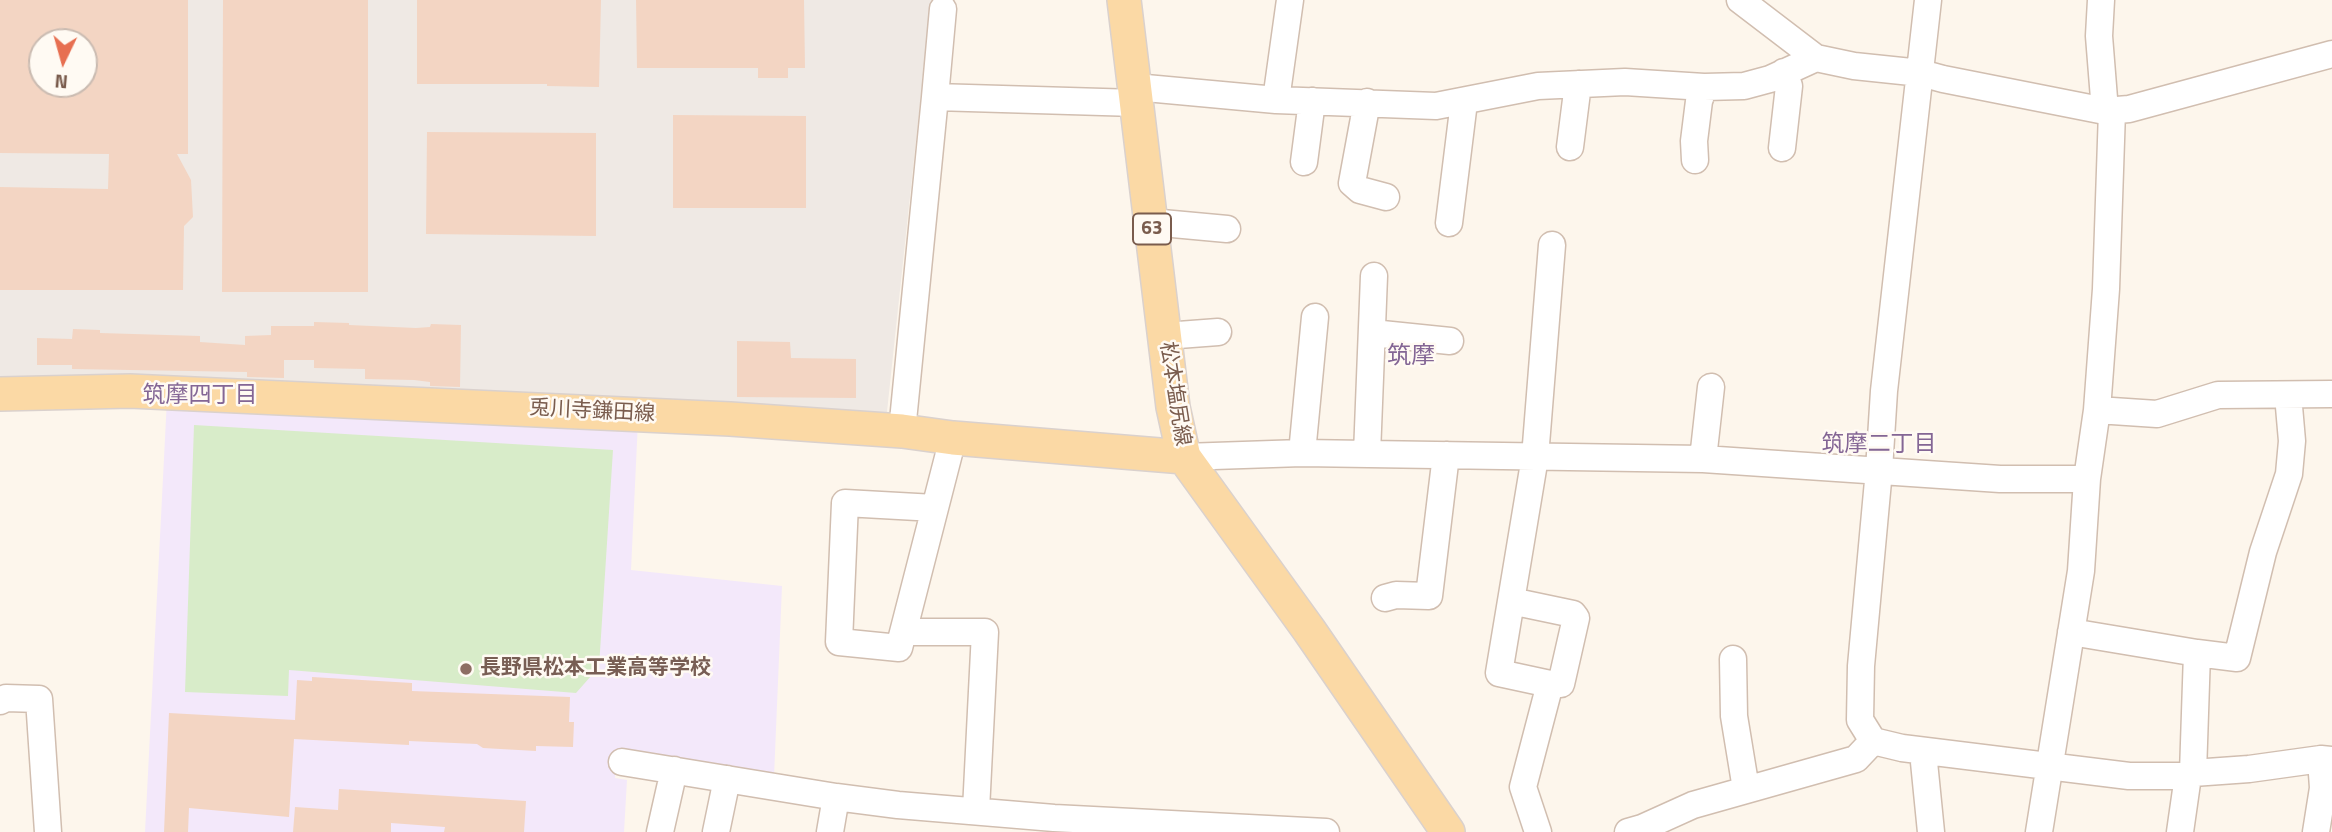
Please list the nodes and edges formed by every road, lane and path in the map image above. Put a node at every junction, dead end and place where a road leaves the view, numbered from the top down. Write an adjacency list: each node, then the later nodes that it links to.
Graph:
1 (1124, 0): 13 (main road, 松本塩尻線 / 63)
2 (1290, 0): 15 (street)
3 (1740, 0): 8 (street)
4 (1928, 0): 10 (street)
5 (2101, 0): 19 (street)
6 (943, 9): 14 (street)
7 (2332, 54): 19 (street)
8 (1816, 58): 9 (street); 10 (street)
9 (1784, 72): 12 (street); 21 (street)
10 (1920, 73): 19 (street); 48 (street)
11 (1578, 84): 12 (street); 18 (street); 20 (street)
12 (1704, 87): 22 (street)
13 (1135, 95): 14 (street); 15 (street); 25 (main road, 松本塩尻線 / 63)
14 (935, 97): 40 (street)
15 (1276, 100): 16 (street)
16 (1312, 102): 17 (street); 23 (street)
17 (1367, 102): 18 (street); 24 (street)
18 (1464, 102): 26 (street)
19 (2108, 111): 39 (street)
20 (1570, 147)
21 (1782, 148)
22 (1695, 160)
23 (1304, 162)
24 (1387, 197)
25 (1151, 222): 27 (street); 33 (main road, 松本塩尻線 / 63)
26 (1449, 223)
27 (1227, 229)
28 (1552, 245): 46 (street)
29 (1374, 275): 32 (street)
30 (1308, 328): 42 (street)
31 (1219, 332): 33 (street)
32 (1372, 332): 34 (street); 43 (street)
33 (1165, 336): 45 (main road, 松本塩尻線 / 63)
34 (1438, 345)
35 (1711, 387): 47 (street)
36 (0, 394): 40 (main road, 兎川寺鎌田線)
37 (2332, 394): 38 (street)
38 (2288, 395): 39 (street); 55 (street)
39 (2097, 410): 49 (street)
40 (902, 430): 41 (main road, 兎川寺鎌田線)
41 (953, 438): 45 (main road, 兎川寺鎌田線); 50 (street)
42 (1302, 453): 43 (street); 45 (street)
43 (1367, 454): 44 (street)
44 (1446, 455): 46 (street); 51 (street)
45 (1184, 457): 76 (main road, 松本塩尻線 / 63)
46 (1535, 457): 47 (street); 52 (street)
47 (1703, 459): 48 (street)
48 (1879, 470): 49 (street); 59 (street)
49 (2087, 479): 54 (street)
50 (935, 508): 53 (street); 53 (street)
51 (1385, 598)
52 (1511, 601): 57 (street); 57 (street)
53 (905, 632): 69 (street)
54 (2071, 632): 55 (street); 63 (street)
55 (2197, 653): 65 (street)
56 (1733, 659): 67 (street)
57 (1550, 684): 77 (street)
58 (0, 701): 71 (street)
59 (1873, 741): 60 (street); 67 (street)
60 (1923, 752): 63 (street); 79 (street)
61 (2327, 760): 65 (street); 82 (street)
62 (622, 762): 64 (street)
63 (2050, 765): 65 (street); 80 (street)
64 (674, 770): 66 (street); 72 (street)
65 (2190, 775): 81 (street)
66 (727, 779): 68 (street); 73 (street)
67 (1746, 789): 78 (street)
68 (836, 797): 69 (street); 74 (street)
69 (976, 810): 70 (street)
70 (1053, 825): 75 (street)
71 (48, 832)
72 (660, 832)
73 (716, 832)
74 (830, 832)
75 (1326, 832)
76 (1448, 832)
77 (1538, 832)
78 (1628, 832)
79 (1931, 832)
80 (2039, 832)
81 (2180, 832)
82 (2316, 832)

